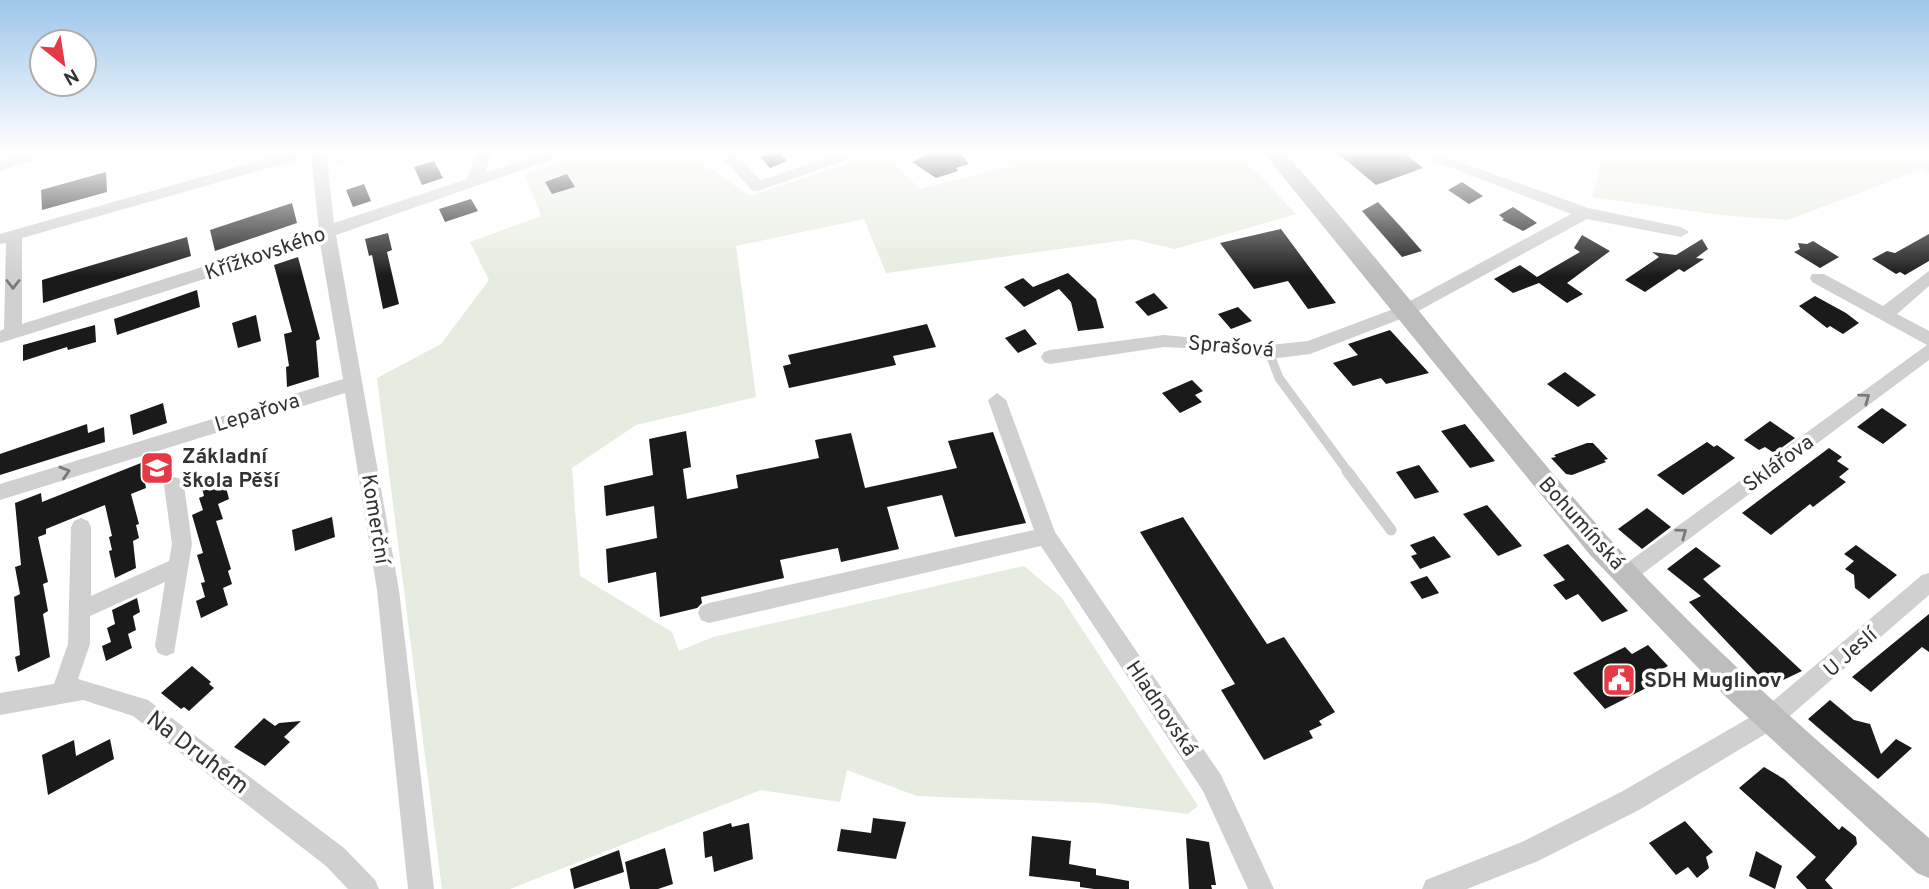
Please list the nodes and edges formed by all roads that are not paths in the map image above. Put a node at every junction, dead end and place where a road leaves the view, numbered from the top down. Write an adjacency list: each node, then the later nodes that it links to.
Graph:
1 (164, 192): 9 (street)
2 (323, 192): 8 (street, Komerční)
3 (446, 192): 8 (street, Křížkovského)
4 (1306, 192): 12 (main road, Bohumínská)
5 (1529, 192): 6 (street)
6 (1585, 213): 7 (street); 12 (street, Sprašová)
7 (1681, 232)
8 (327, 233): 14 (street, Křížkovského); 19 (street, Komerční)
9 (7, 237): 14 (street, one-way to 14)
10 (1929, 277): 13 (street)
11 (1818, 278): 13 (street)
12 (1405, 311): 17 (street, Sprašová); 27 (main road, Bohumínská)
13 (1885, 314): 15 (street)
14 (7, 335)
15 (1929, 339)
16 (1929, 351): 27 (street, Sklářova, one-way to 16)
17 (1269, 352): 18 (street, Sprašová); 24 (lane)
18 (1050, 357)
19 (354, 383): 22 (street, Lepařova, one-way to 19); 37 (street, Komerční)
20 (997, 400): 25 (street, Hladnovská)
21 (174, 485): 26 (street)
22 (0, 492)
23 (81, 527): 29 (street)
24 (1391, 530)
25 (1046, 536): 30 (street); 38 (street, Hladnovská)
26 (179, 566): 29 (street); 31 (street)
27 (1627, 574): 34 (main road, Bohumínská)
28 (1929, 582): 34 (street, U Jeslí)
29 (81, 610): 32 (street)
30 (709, 613)
31 (166, 646)
32 (62, 692): 33 (street, Na Druhém); 36 (street, Na Druhém)
33 (0, 704)
34 (1769, 719): 35 (main road, Bohumínská); 39 (street)
35 (1929, 861)
36 (366, 889)
37 (422, 889)
38 (1261, 889)
39 (1435, 889)

